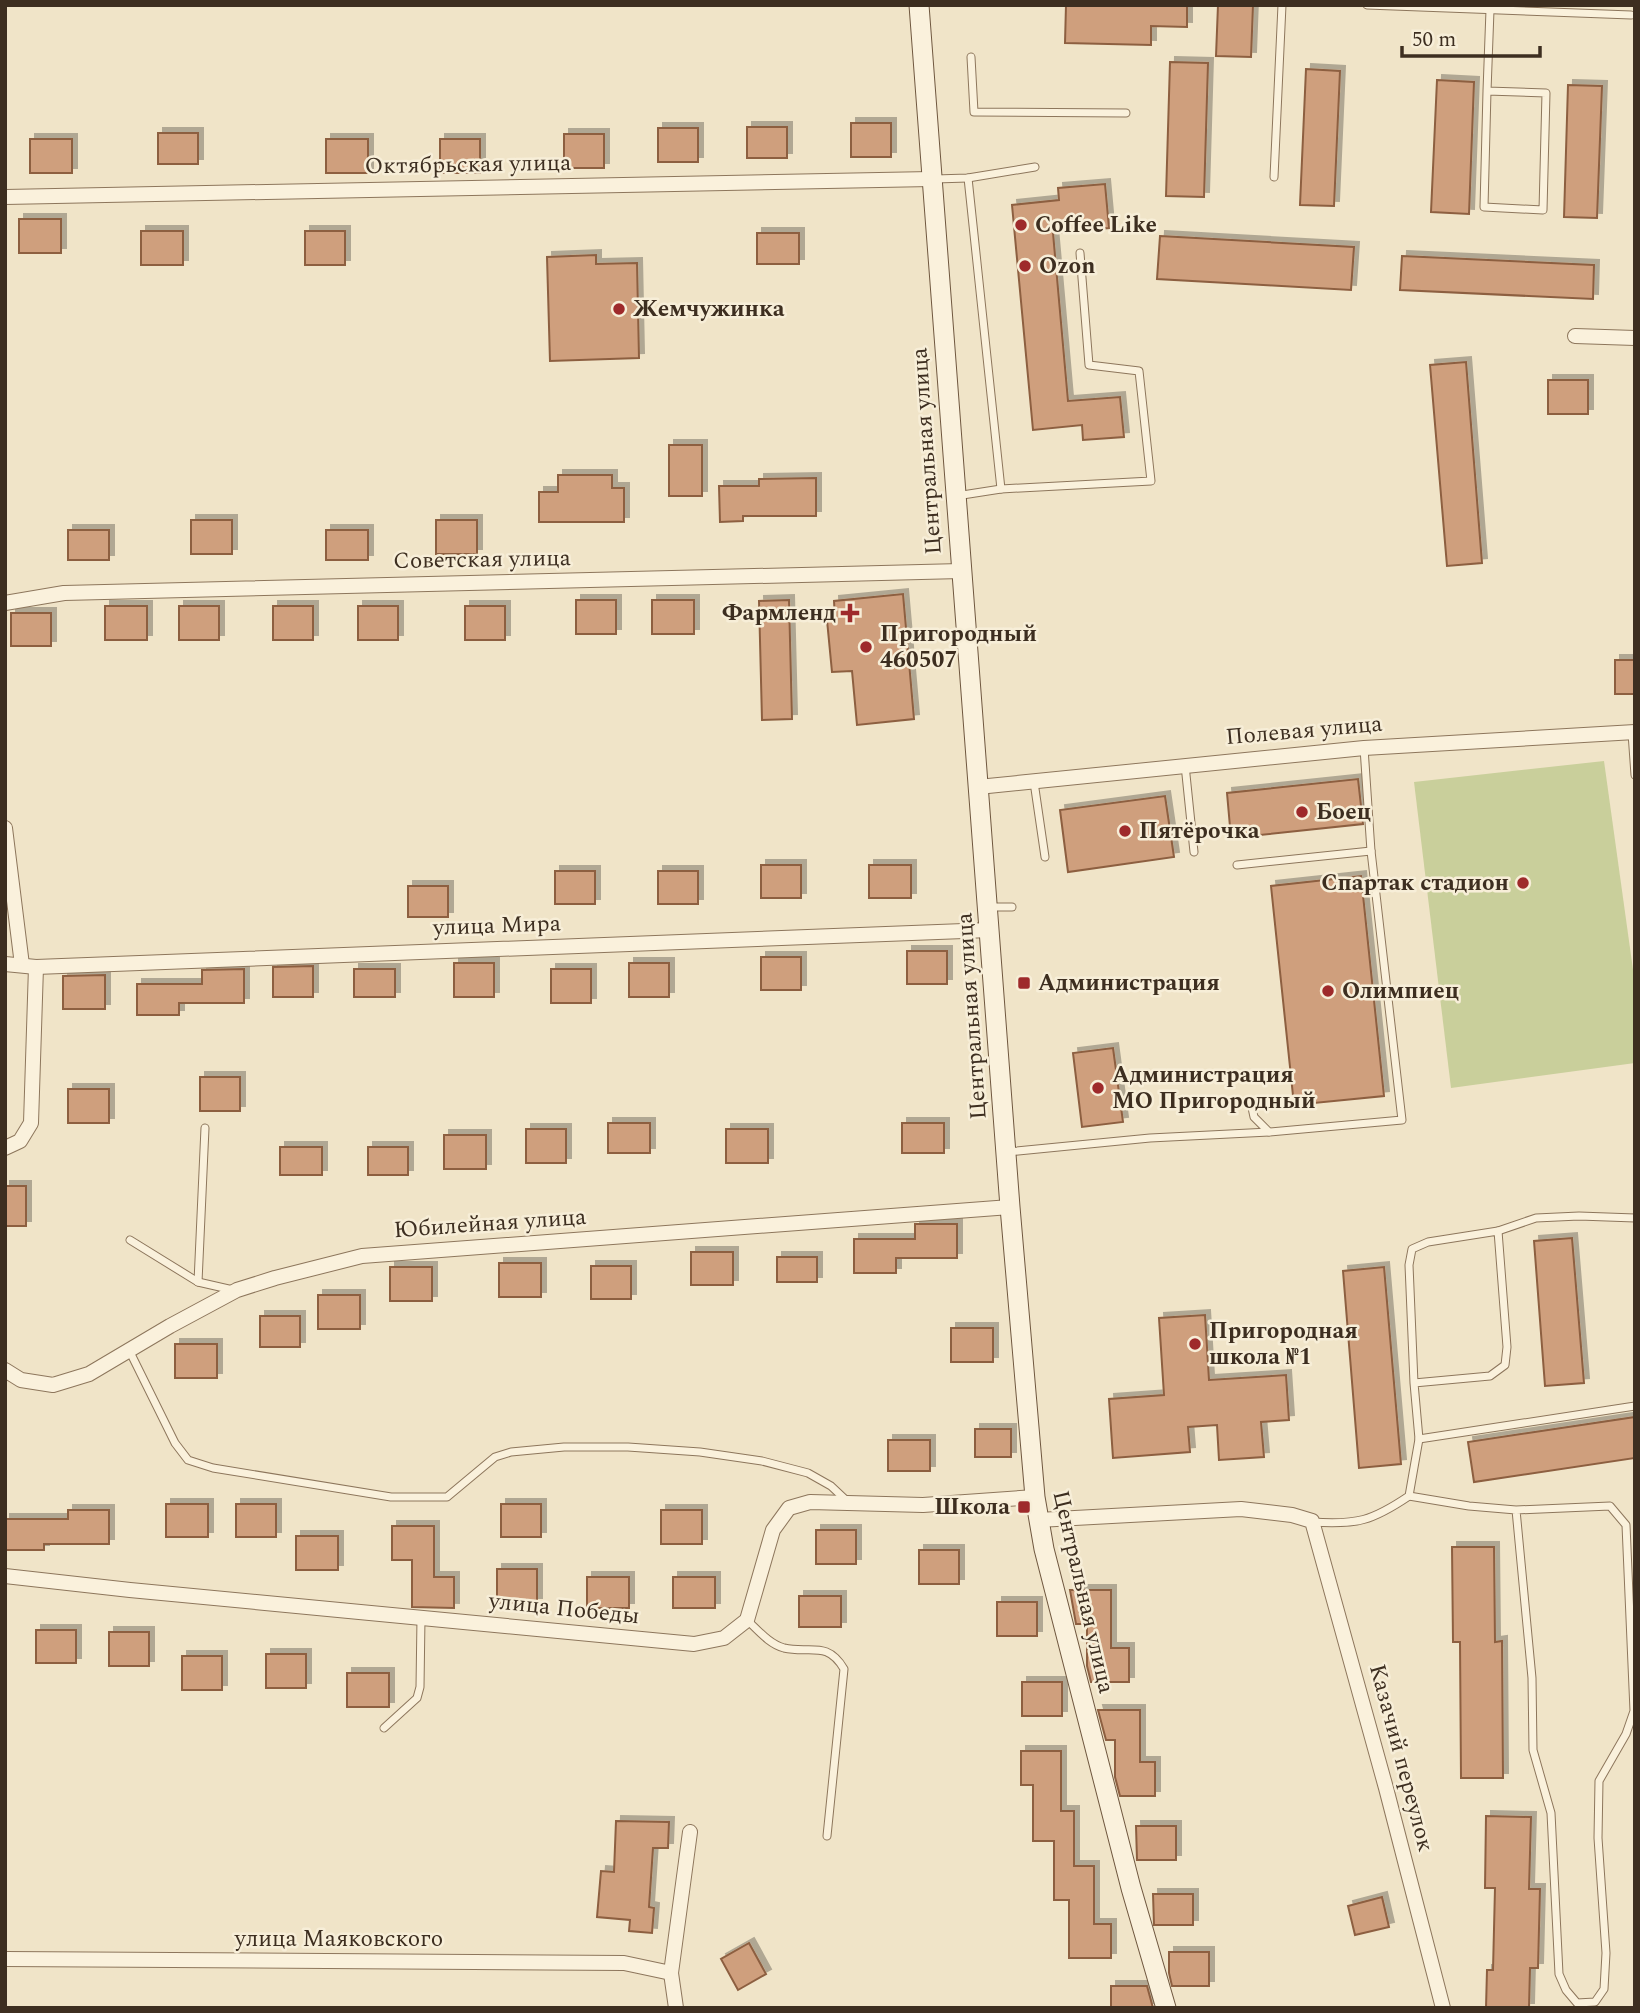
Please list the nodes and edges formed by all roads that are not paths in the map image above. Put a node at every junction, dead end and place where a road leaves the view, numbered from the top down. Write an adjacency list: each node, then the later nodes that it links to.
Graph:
1 (919, 5): 13 (street, Центральная улица)
2 (1282, 5): 11 (lane)
3 (1367, 5): 4 (lane)
4 (1427, 6): 5 (lane)
5 (1490, 10): 6 (lane); 8 (lane)
6 (1631, 15)
7 (971, 57): 9 (lane)
8 (1488, 91): 8 (lane)
9 (1126, 113)
10 (1035, 167): 12 (lane)
11 (1273, 177)
12 (968, 178): 13 (lane); 18 (lane)
13 (931, 179): 14 (street, Октябрьская улица); 19 (street, Центральная улица)
14 (5, 197)
15 (1080, 253): 18 (lane)
16 (1575, 336): 17 (street)
17 (1635, 338)
18 (1001, 489): 19 (lane)
19 (956, 496): 20 (street, Центральная улица)
20 (961, 571): 21 (street, Советская улица); 27 (street, Центральная улица)
21 (5, 603)
22 (1633, 732): 23 (street, Полевая улица); 25 (lane)
23 (1364, 748): 24 (street, Полевая улица); 29 (lane)
24 (1185, 765): 26 (street, Полевая улица); 30 (lane)
25 (1635, 775)
26 (1034, 781): 27 (street, Полевая улица); 31 (lane)
27 (978, 787): 33 (street, Центральная улица)
28 (5, 828): 37 (street)
29 (1371, 851): 32 (lane); 40 (lane)
30 (1194, 852)
31 (1045, 858)
32 (1237, 865)
33 (989, 907): 34 (lane); 35 (street, Центральная улица)
34 (1012, 907)
35 (990, 930): 37 (street, улица Мира); 42 (street, Центральная улица)
36 (5, 964): 37 (street, улица Мира)
37 (29, 966): 41 (street)
38 (1251, 1103): 40 (lane)
39 (205, 1128): 47 (lane)
40 (1269, 1132): 42 (lane)
41 (5, 1148)
42 (1006, 1152): 43 (street, Центральная улица)
43 (1010, 1207): 48 (street, Юбилейная улица); 55 (street, Центральная улица)
44 (1635, 1217): 45 (lane)
45 (1498, 1231): 51 (lane); 51 (lane)
46 (130, 1240): 47 (lane)
47 (198, 1282): 48 (lane)
48 (237, 1290): 49 (street, Юбилейная улица)
49 (130, 1352): 50 (street, Юбилейная улица); 56 (lane)
50 (5, 1370)
51 (1414, 1383): 53 (lane)
52 (1635, 1406): 53 (lane)
53 (1419, 1438): 54 (lane)
54 (1409, 1496): 57 (lane); 59 (lane)
55 (1035, 1497): 56 (street); 58 (street, Центральная улица)
56 (848, 1502): 62 (street)
57 (1516, 1510): 68 (lane); 68 (lane)
58 (1038, 1520): 59 (street); 70 (street, Центральная улица)
59 (1312, 1521): 71 (street, Казачий переулок)
60 (5, 1576): 61 (street, улица Победы)
61 (421, 1618): 62 (street, улица Победы); 63 (lane)
62 (747, 1620): 65 (lane)
63 (384, 1728)
64 (690, 1832): 67 (street)
65 (827, 1836)
66 (5, 1959): 67 (street, улица Маяковского)
67 (671, 1973): 69 (street)
68 (1577, 2005)
69 (676, 2008)
70 (1166, 2008)
71 (1443, 2008)

